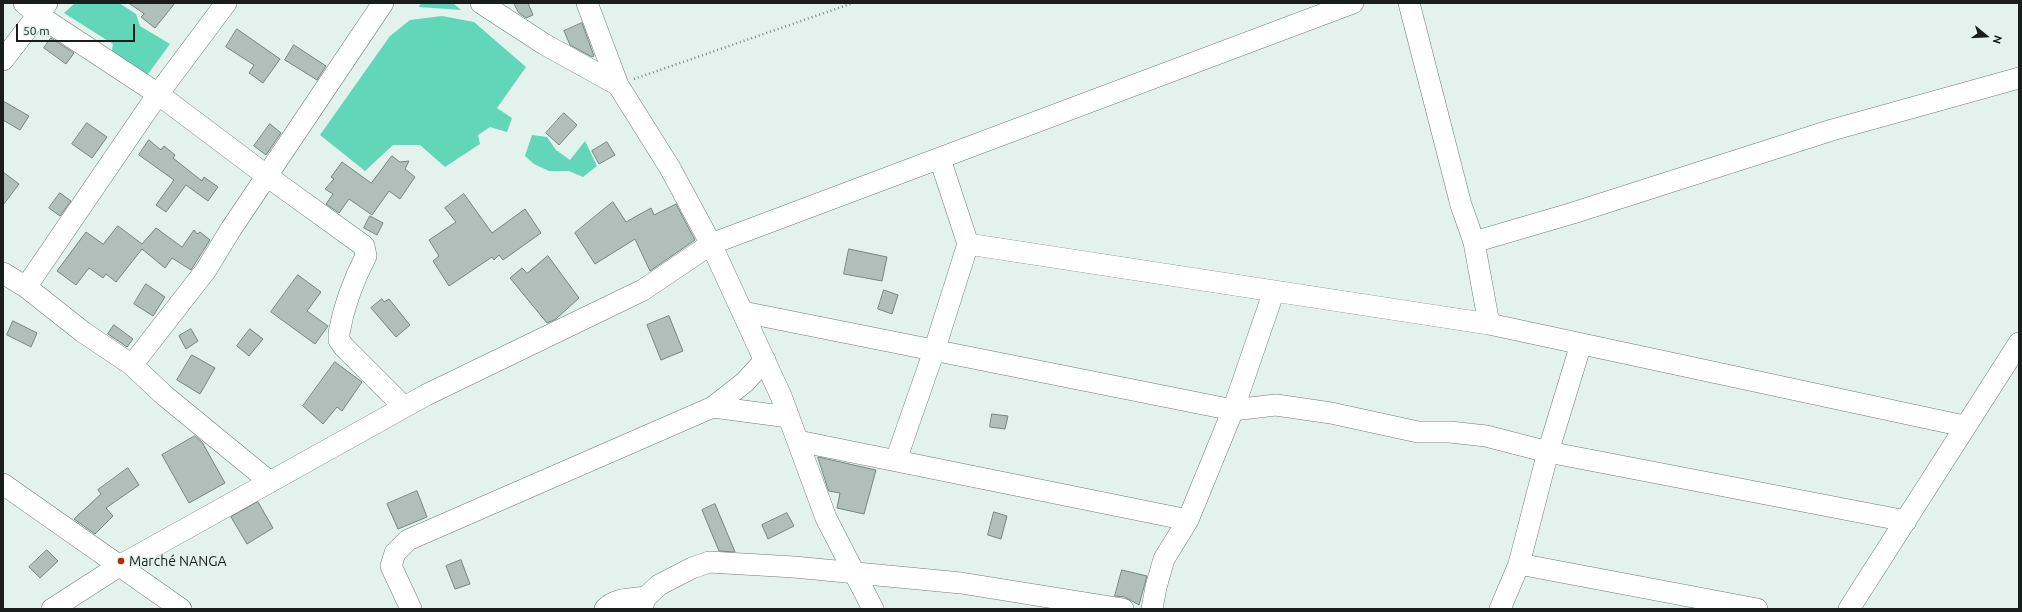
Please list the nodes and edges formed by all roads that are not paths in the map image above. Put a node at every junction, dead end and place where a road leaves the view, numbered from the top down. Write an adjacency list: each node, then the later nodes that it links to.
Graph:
1 (226, 3): 11 (street)
2 (383, 3): 13 (street)
3 (481, 3): 10 (street)
4 (587, 3): 10 (street)
5 (1353, 3): 12 (street)
6 (1409, 3): 14 (street)
7 (36, 7): 8 (street); 11 (street)
8 (3, 60)
9 (2019, 78): 14 (street)
10 (618, 85): 15 (street)
11 (158, 94): 13 (street); 18 (street)
12 (940, 159): 15 (street); 16 (street)
13 (267, 176): 26 (street); 27 (street)
14 (1474, 242): 21 (street)
15 (711, 244): 20 (street); 27 (street)
16 (968, 244): 19 (street); 24 (street)
17 (3, 273): 18 (street)
18 (26, 287): 26 (street)
19 (1274, 291): 21 (street); 29 (street)
20 (743, 312): 24 (street); 25 (street)
21 (1489, 324): 23 (street)
22 (2019, 343): 31 (street)
23 (1581, 344): 31 (street); 33 (street)
24 (934, 351): 29 (street); 34 (street)
25 (765, 360): 28 (street); 30 (street)
26 (132, 364): 35 (street)
27 (404, 407): 35 (street)
28 (713, 407): 30 (street); 45 (street)
29 (1234, 410): 33 (street); 37 (street)
30 (789, 417): 32 (street)
31 (1964, 426): 38 (street)
32 (798, 441): 34 (street); 41 (street)
33 (1548, 452): 38 (street); 39 (street)
34 (896, 460): 37 (street)
35 (270, 482): 40 (street)
36 (3, 484): 40 (street)
37 (1188, 520): 49 (street)
38 (1906, 521): 52 (street)
39 (1519, 564): 50 (street); 51 (street)
40 (118, 566): 43 (street); 44 (street)
41 (857, 574): 42 (street); 47 (street); 48 (street)
42 (644, 603): 46 (street)
43 (52, 609)
44 (181, 609)
45 (411, 609)
46 (604, 609)
47 (874, 609)
48 (1123, 609)
49 (1152, 609)
50 (1500, 609)
51 (1757, 609)
52 (1849, 609)

